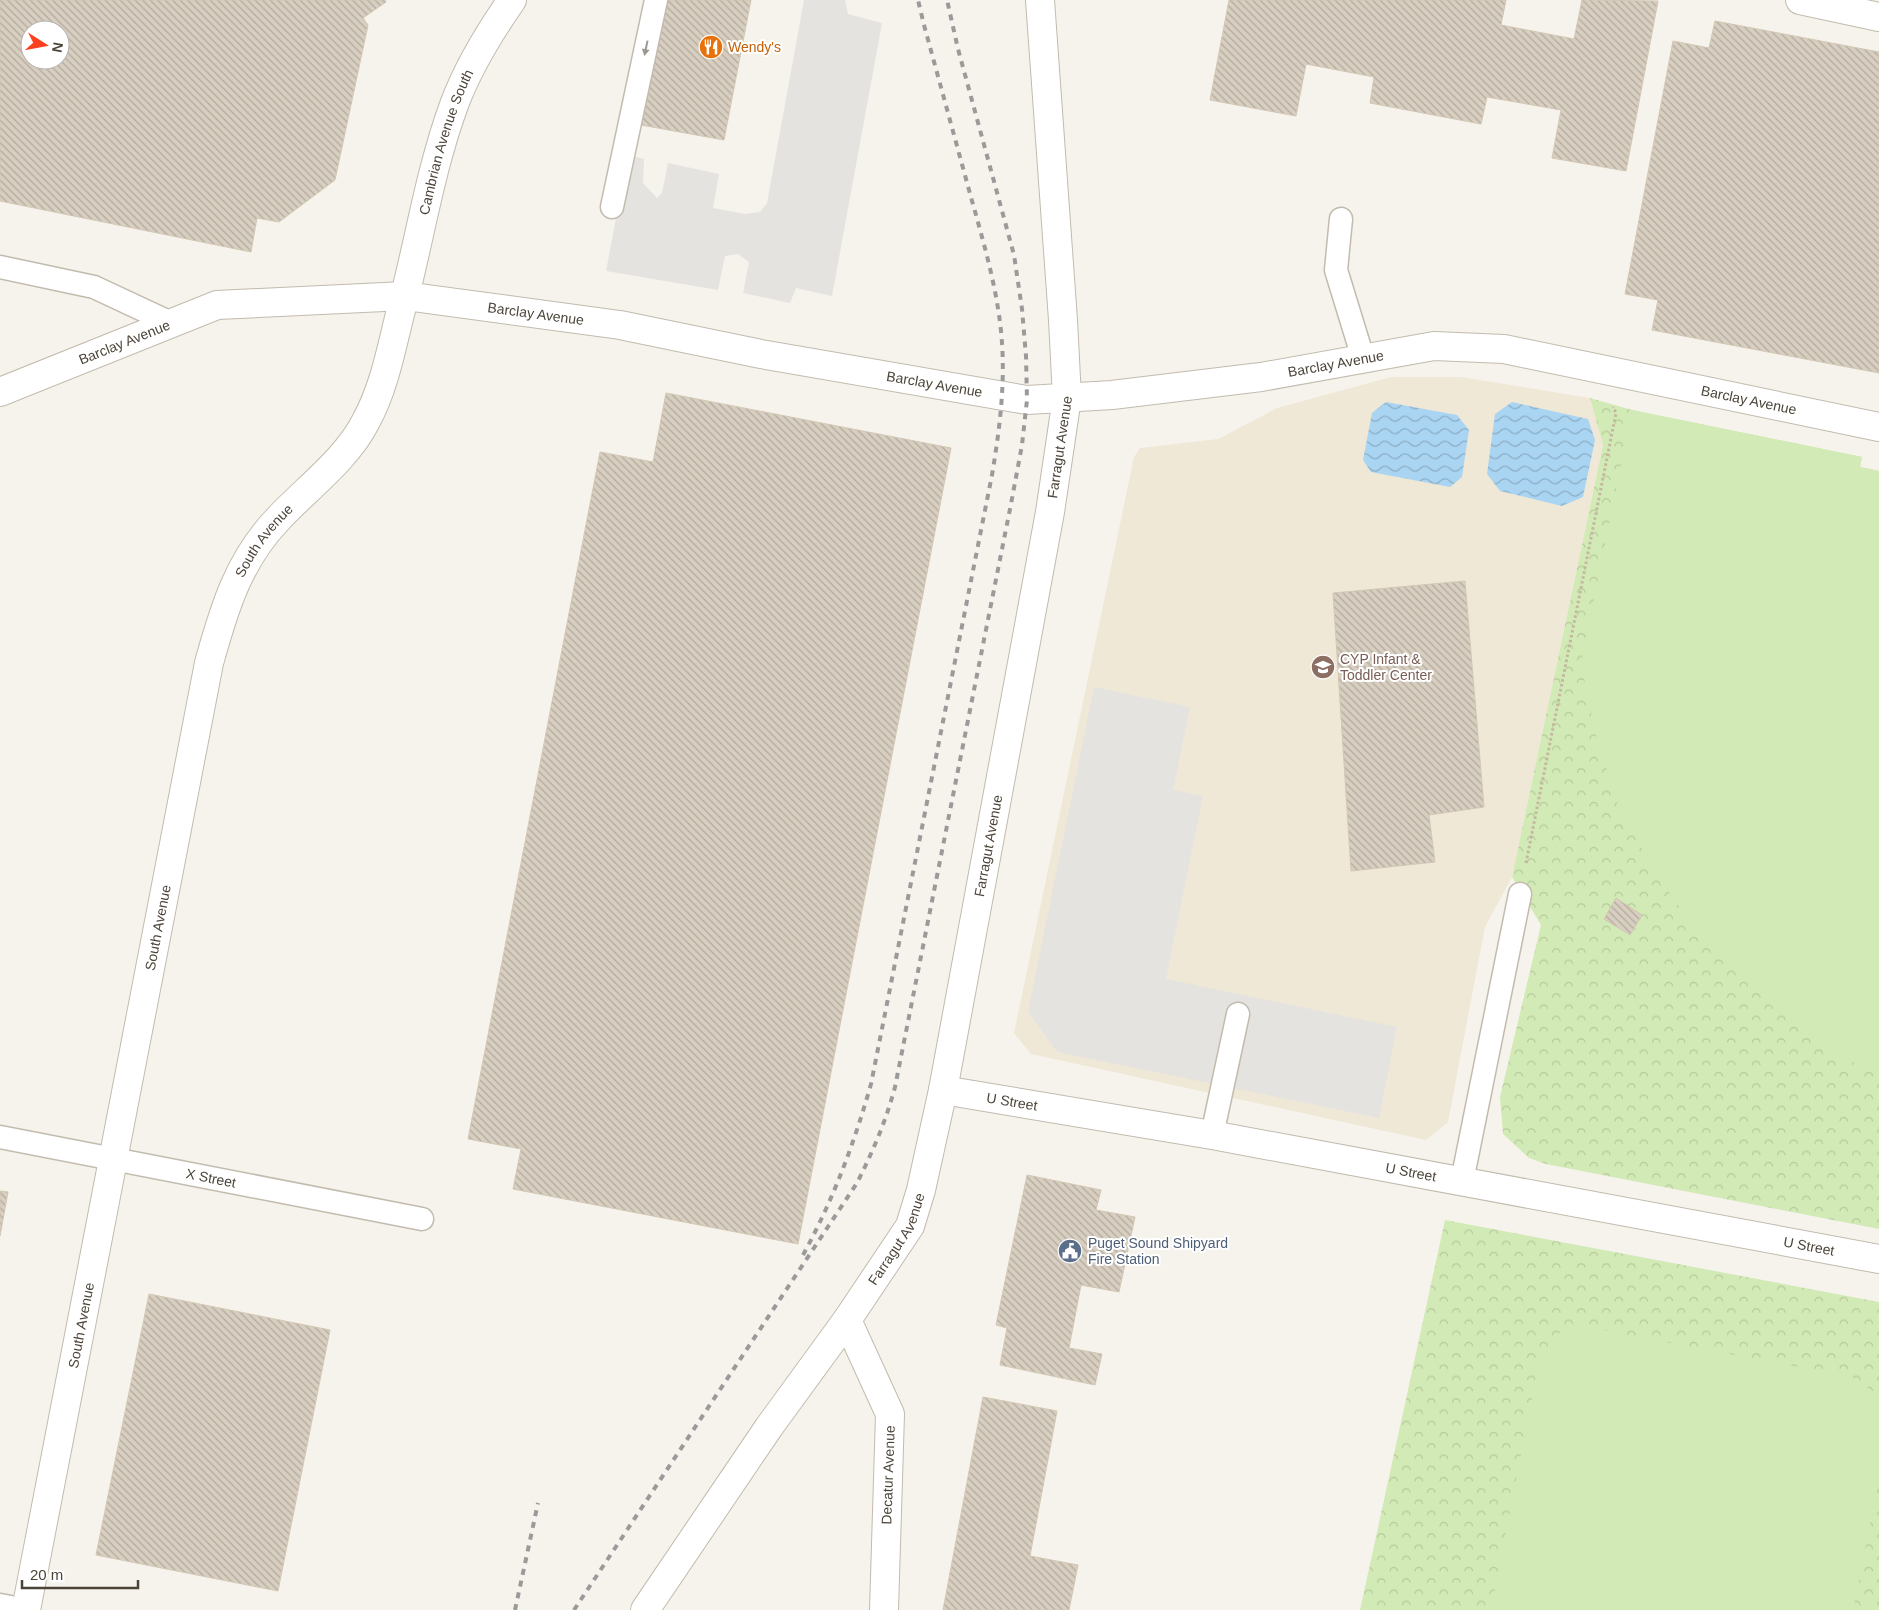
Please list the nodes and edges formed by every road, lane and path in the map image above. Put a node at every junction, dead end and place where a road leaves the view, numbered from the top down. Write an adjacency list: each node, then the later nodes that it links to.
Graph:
1 (512, 0): 9 (street, Cambrian Avenue South)
2 (656, 0): 6 (lane, one-way to 6)
3 (1040, 0): 14 (street, Farragut Avenue)
4 (1800, 0): 5 (street)
5 (1879, 16)
6 (612, 207)
7 (1341, 219): 11 (lane)
8 (0, 267): 10 (lane)
9 (405, 296): 10 (street, Barclay Avenue); 14 (street, Barclay Avenue); 21 (street, South Avenue)
10 (171, 323): 13 (street, Barclay Avenue)
11 (1363, 358): 12 (street, Barclay Avenue); 14 (street, Barclay Avenue)
12 (1597, 369): 15 (street, Barclay Avenue); 16 (path)
13 (0, 392)
14 (1067, 398): 18 (street, Farragut Avenue)
15 (1879, 427)
16 (1520, 894): 22 (lane)
17 (1238, 1014): 19 (lane)
18 (943, 1090): 19 (street, U Street); 25 (street, Farragut Avenue)
19 (1212, 1135): 22 (street, U Street)
20 (0, 1137): 21 (lane, X Street)
21 (115, 1160): 23 (lane, X Street); 27 (street, South Avenue)
22 (1462, 1181): 24 (street, U Street)
23 (422, 1219)
24 (1879, 1259)
25 (847, 1320): 28 (street, Farragut Avenue); 29 (street, Decatur Avenue)
26 (0, 1604): 27 (lane)
27 (26, 1610)
28 (645, 1610)
29 (884, 1610)

